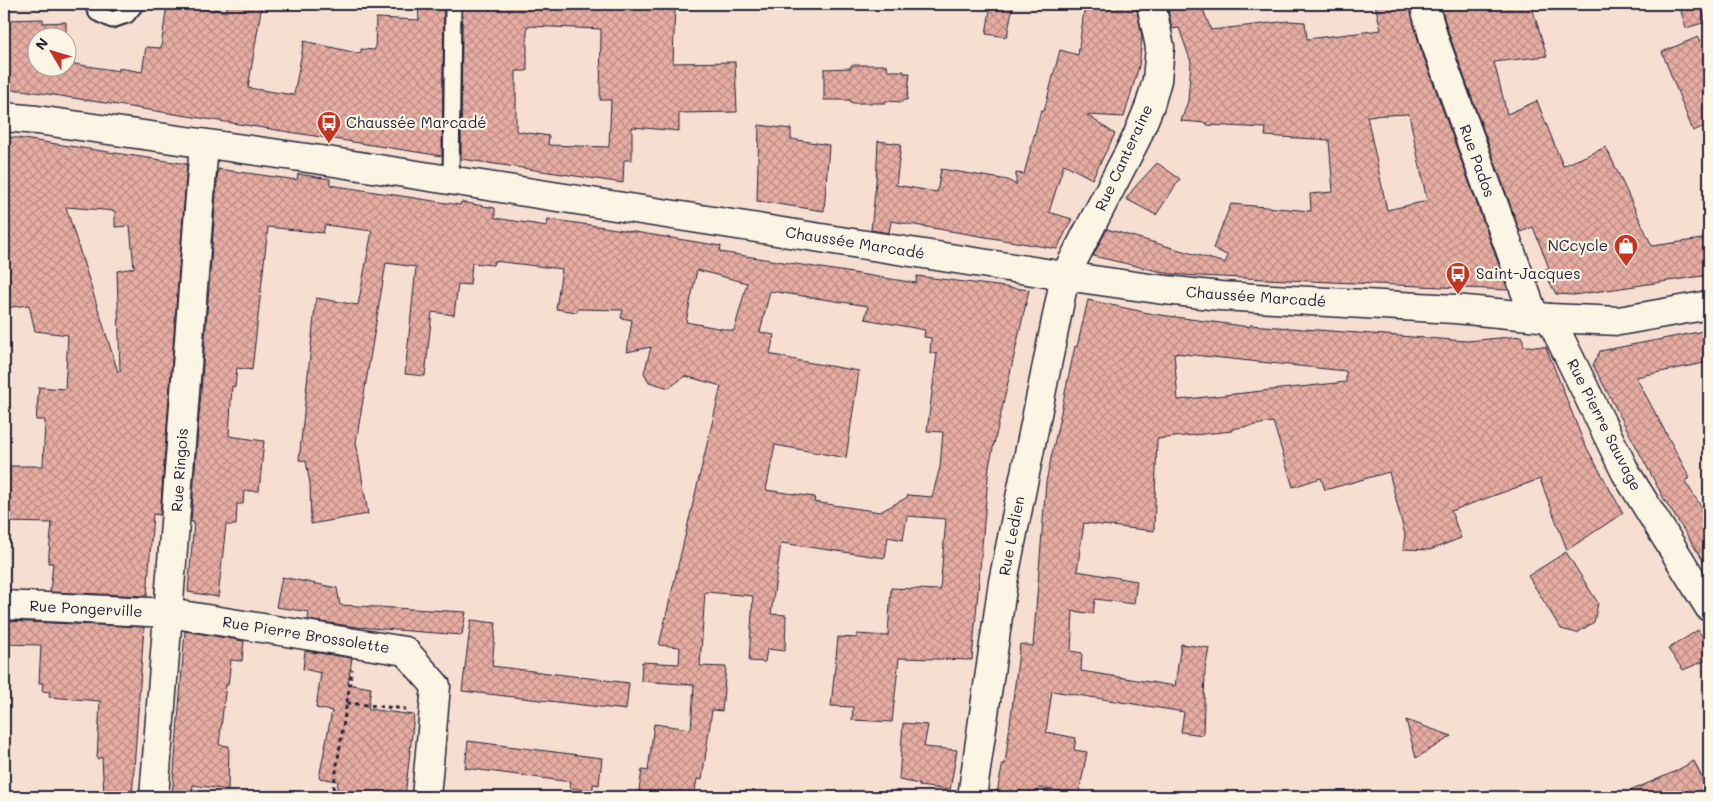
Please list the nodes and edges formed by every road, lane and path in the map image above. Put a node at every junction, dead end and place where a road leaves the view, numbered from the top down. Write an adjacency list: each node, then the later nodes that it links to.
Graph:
1 (92, 4): 2 (lane)
2 (136, 4)
3 (453, 4): 8 (lane)
4 (1150, 4): 9 (street, Rue Canteraine)
5 (1424, 4): 11 (street, Rue Pados)
6 (4, 118): 7 (street, Chaussée Marcadé)
7 (204, 144): 8 (street, Chaussée Marcadé); 14 (street, Rue Ringois)
8 (451, 180): 9 (street, Chaussée Marcadé)
9 (1065, 276): 11 (street, Chaussée Marcadé); 21 (street, Rue Ledien)
10 (1709, 305): 11 (street, Chaussée Marcadé)
11 (1542, 317): 13 (street, Rue Pierre Sauvage)
12 (4, 605): 14 (street, Rue Pongerville)
13 (1709, 607)
14 (169, 613): 15 (street, Rue Pierre Brossolette); 18 (street, Rue Ringois)
15 (356, 643): 16 (path); 17 (street, Rue Pierre Brossolette)
16 (347, 703): 17 (path); 19 (path)
17 (434, 712): 20 (street, Rue Pierre Brossolette)
18 (154, 797)
19 (332, 797)
20 (426, 797)
21 (972, 797)

